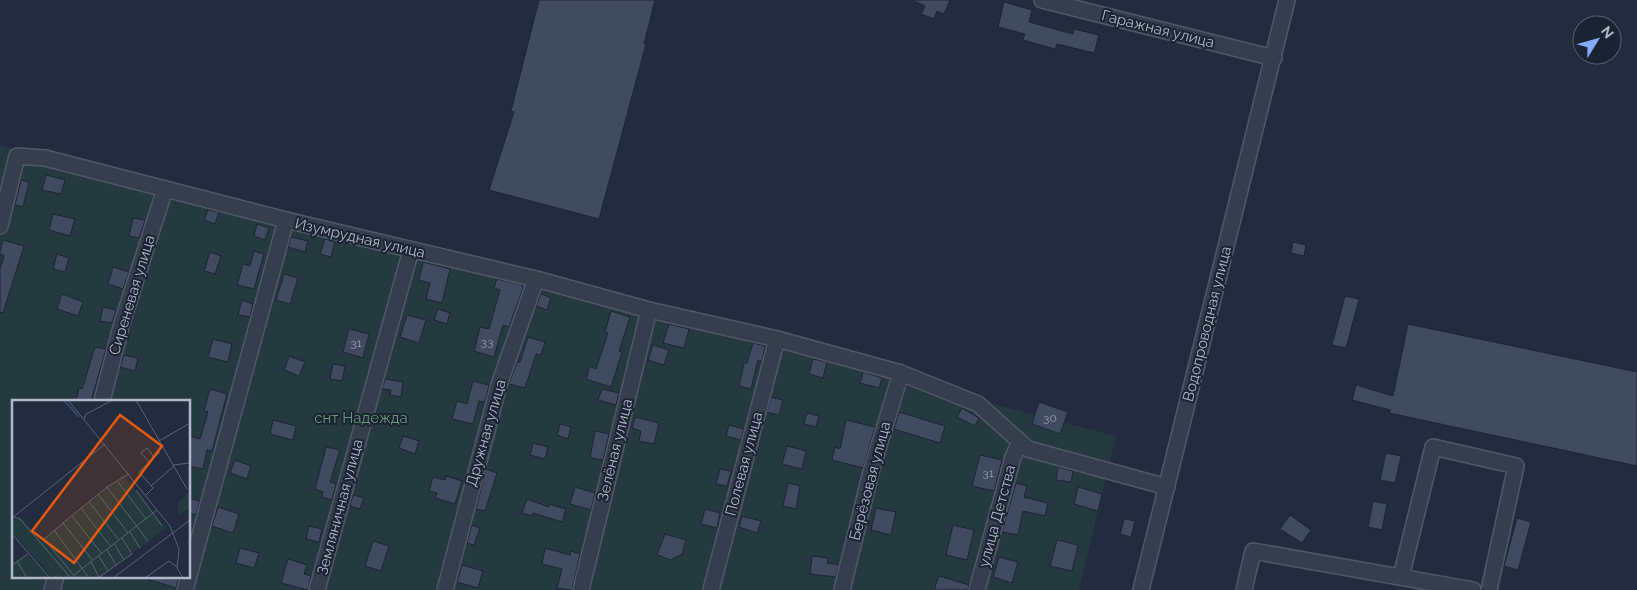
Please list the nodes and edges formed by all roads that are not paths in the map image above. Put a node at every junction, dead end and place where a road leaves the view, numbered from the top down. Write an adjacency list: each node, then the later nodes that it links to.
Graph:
1 (1042, 0): 3 (street, Гаражная улица)
2 (1287, 0): 3 (street, Водопроводная улица)
3 (1274, 58): 14 (street, Водопроводная улица)
4 (165, 189): 5 (street); 6 (street); 12 (street, Сиреневая улица)
5 (286, 220): 7 (street, Изумрудная улица); 15 (street, Изумрудная улица)
6 (0, 226)
7 (411, 250): 8 (street, Изумрудная улица); 17 (street, Земляничная улица)
8 (536, 279): 9 (street, Изумрудная улица); 18 (street, Дружная улица)
9 (650, 310): 10 (street, Изумрудная улица); 19 (street, Зелёная улица)
10 (777, 339): 11 (street, Изумрудная улица); 20 (street, Полевая улица)
11 (901, 373): 13 (street, Изумрудная улица); 21 (street, Берёзовая улица)
12 (102, 400)
13 (1020, 442): 14 (street, Изумрудная улица); 22 (street, улица Детства)
14 (1166, 487): 23 (street, Водопроводная улица)
15 (190, 572)
16 (1401, 577): 24 (street); 25 (street); 26 (street)
17 (318, 590)
18 (445, 590)
19 (581, 590)
20 (711, 590)
21 (842, 590)
22 (977, 590)
23 (1141, 590)
24 (1244, 590)
25 (1472, 590)
26 (1489, 590)

